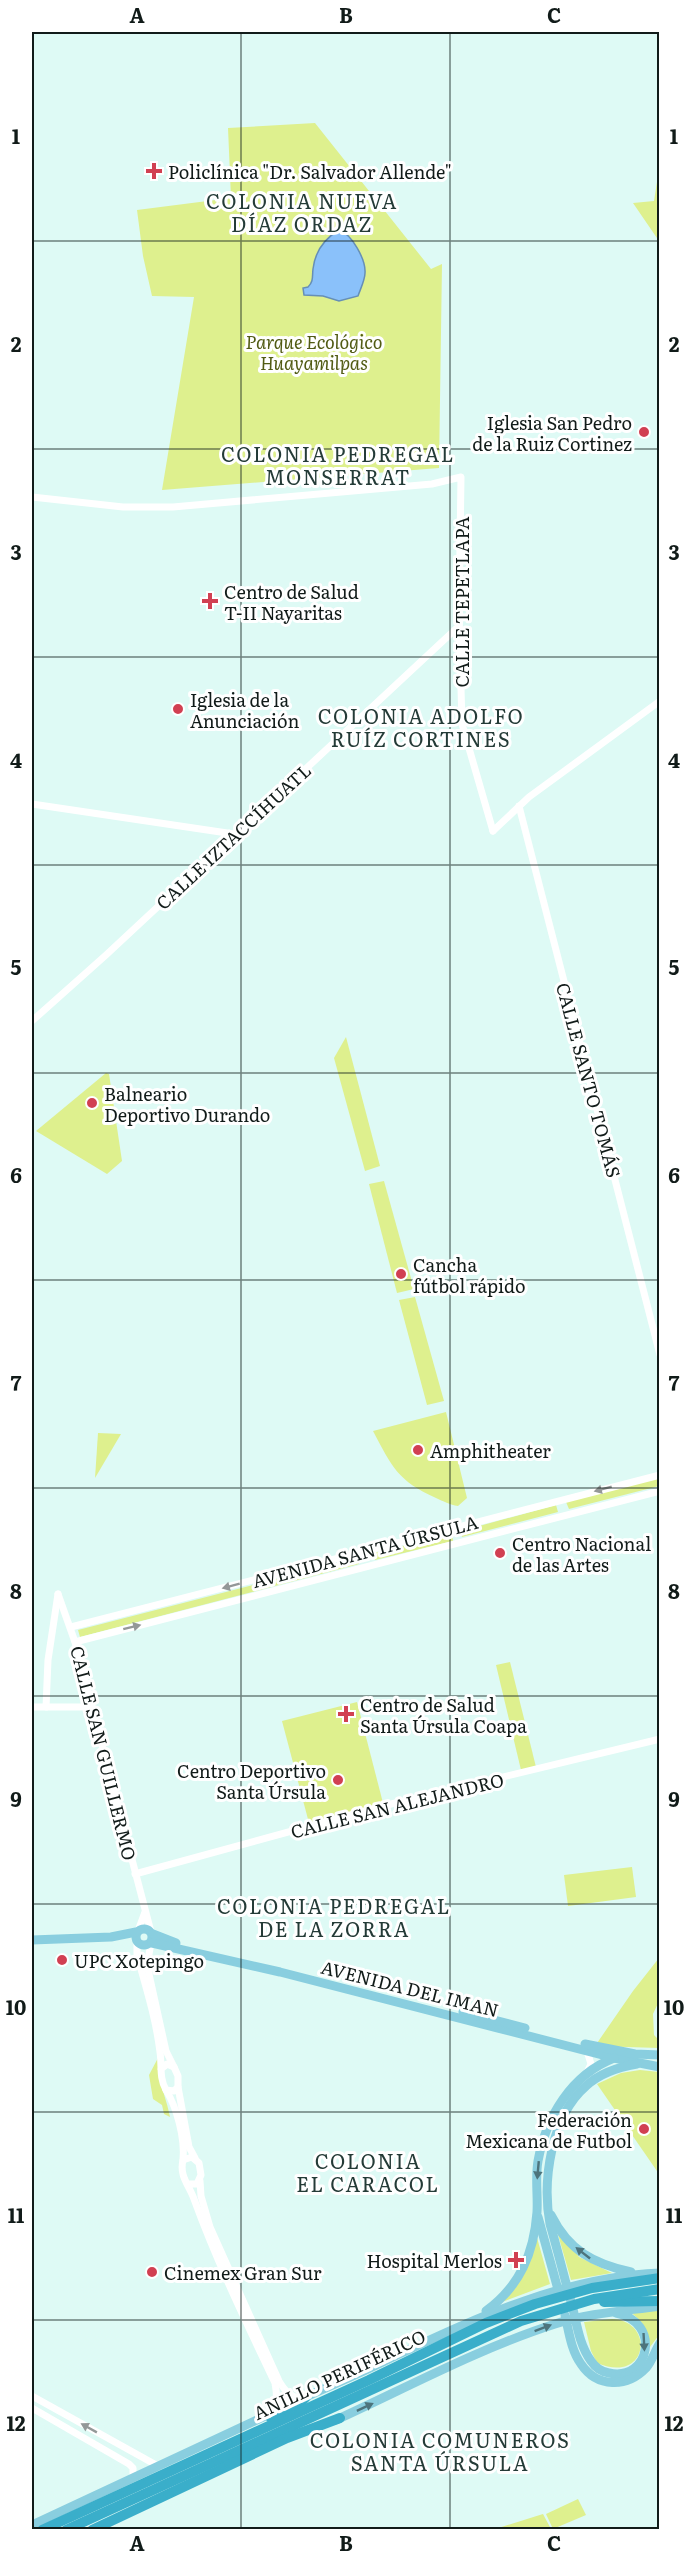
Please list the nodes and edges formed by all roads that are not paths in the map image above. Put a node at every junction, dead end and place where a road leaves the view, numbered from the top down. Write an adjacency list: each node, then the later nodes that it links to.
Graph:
1 (32, 497): 2 (street, CALLE TEPETLAPA)
2 (459, 626): 5 (street, CALLE TEPETLAPA); 6 (street, CALLE IZTACCÍHUATL)
3 (660, 701): 5 (street)
4 (32, 804): 6 (street)
5 (519, 806): 8 (street, CALLE SANTO TOMÁS)
6 (234, 834): 7 (street, CALLE IZTACCÍHUATL)
7 (32, 1020)
8 (660, 1355)
9 (660, 1475): 11 (street, AVENIDA SANTA ÚRSULA, one-way to 11)
10 (660, 1491): 12 (street, AVENIDA SANTA ÚRSULA, one-way to 10)
11 (71, 1627): 12 (street, CALLE SAN GUILLERMO); 14 (street, CALLE SAN GUILLERMO)
12 (75, 1642): 15 (street, CALLE SAN GUILLERMO)
13 (32, 1707): 14 (street)
14 (46, 1707): 15 (street)
15 (92, 1707): 17 (street, CALLE SAN GUILLERMO)
16 (660, 1739): 17 (street, CALLE SAN ALEJANDRO)
17 (135, 1874): 18 (street, CALLE SAN GUILLERMO)
18 (145, 1912): 19 (street); 20 (street, CALLE SAN GUILLERMO)
19 (137, 1937): 20 (main road); 20 (main road); 21 (main road); 29 (street)
20 (152, 1938): 22 (main road, AVENIDA DEL IMAN); 23 (main road, AVENIDA DEL IMAN); 27 (street)
21 (32, 1940)
22 (587, 2051): 25 (main road, AVENIDA DEL IMAN); 30 (street)
23 (635, 2054): 24 (main road, AVENIDA DEL IMAN); 25 (main road)
24 (660, 2055)
25 (614, 2058): 26 (main road, AVENIDA DEL IMAN); 30 (main road)
26 (642, 2063): 28 (main road, AVENIDA DEL IMAN); 33 (main road)
27 (174, 2067): 29 (street); 31 (street)
28 (660, 2067)
29 (161, 2069): 32 (street)
30 (586, 2074): 33 (main road)
31 (178, 2087): 32 (street); 34 (street)
32 (166, 2090): 35 (street)
33 (555, 2126): 38 (main road); 39 (main road, one-way to 39)
34 (195, 2158): 35 (street); 36 (street)
35 (183, 2160): 37 (street)
36 (200, 2181): 37 (street); 45 (street)
37 (188, 2184): 45 (street)
38 (546, 2205): 40 (main road); 41 (main road, one-way to 38)
39 (537, 2212): 40 (main road); 49 (main road)
40 (558, 2271): 50 (main road)
41 (636, 2274): 42 (main road); 49 (main road)
42 (660, 2275): 52 (highway, ANILLO PERIFÉRICO)
43 (660, 2283): 71 (highway)
44 (660, 2291): 48 (highway, ANILLO PERIFÉRICO); 72 (highway)
45 (238, 2297): 53 (street); 54 (street)
46 (660, 2301): 48 (highway)
47 (660, 2306): 48 (main road)
48 (603, 2308): 50 (main road, one-way to 50); 59 (main road, one-way to 48); 66 (highway, ANILLO PERIFÉRICO)
49 (477, 2318): 56 (main road)
50 (575, 2335): 51 (main road)
51 (660, 2343)
52 (369, 2380): 58 (highway); 70 (highway, ANILLO PERIFÉRICO)
53 (284, 2391): 54 (street); 56 (street)
54 (277, 2395): 58 (street)
55 (32, 2396): 62 (street, one-way to 55)
56 (304, 2398): 58 (highway)
57 (32, 2408): 63 (street)
58 (277, 2414): 60 (highway)
59 (340, 2418): 61 (highway)
60 (242, 2430): 65 (main road); 69 (highway)
61 (292, 2438): 66 (highway); 74 (highway); 75 (main road)
62 (117, 2444): 63 (street); 64 (street)
63 (111, 2454): 67 (street)
64 (143, 2458): 65 (street); 67 (street)
65 (158, 2466): 67 (main road)
66 (203, 2469): 73 (highway, ANILLO PERIFÉRICO)
67 (133, 2473): 68 (main road)
68 (72, 2506): 69 (main road); 70 (highway)
69 (32, 2527)
70 (40, 2529)
71 (55, 2529)
72 (66, 2529)
73 (76, 2529)
74 (92, 2529)
75 (103, 2529)

